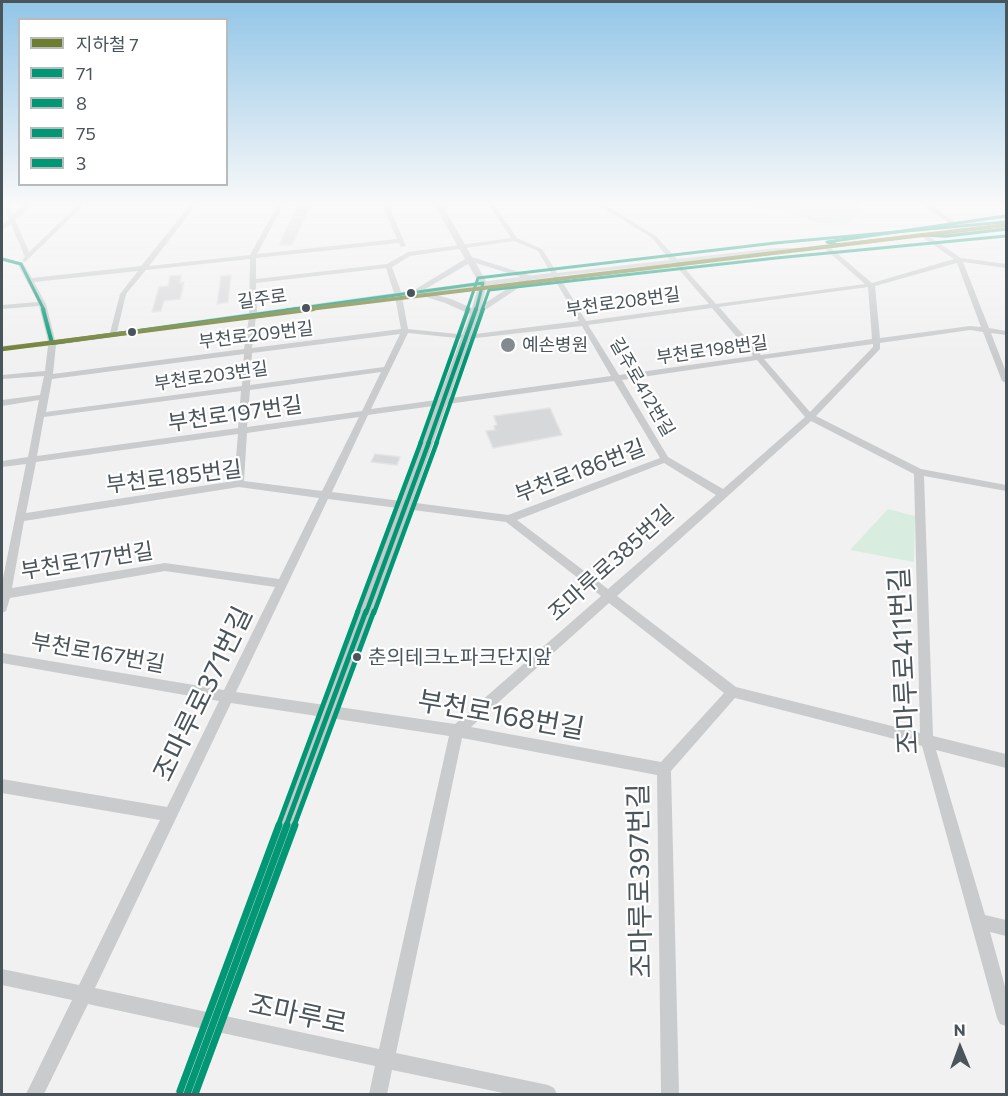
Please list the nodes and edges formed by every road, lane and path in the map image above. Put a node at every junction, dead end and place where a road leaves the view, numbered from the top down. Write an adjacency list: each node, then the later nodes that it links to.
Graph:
1 (154, 255): 19 (street)
2 (261, 255): 10 (street)
3 (406, 255): 17 (street)
4 (468, 255): 13 (main road)
5 (543, 255): 20 (street, 길주로412번길)
6 (671, 255): 15 (street)
7 (729, 255): 15 (street, 길주로)
8 (836, 255): 25 (street)
9 (951, 255): 14 (street)
10 (253, 256): 19 (street); 23 (street)
11 (28, 257): 16 (street)
12 (2, 259): 16 (street)
13 (470, 259): 21 (main road); 24 (main road); 26 (main road)
14 (958, 260): 18 (street); 25 (street, 부천로208번길); 34 (street)
15 (676, 261): 20 (street, 길주로); 29 (street)
16 (21, 264): 22 (street)
17 (389, 266): 23 (street); 27 (street)
18 (1006, 266)
19 (144, 268): 22 (street); 37 (street)
20 (555, 275): 21 (street, 길주로); 33 (street, 길주로412번길)
21 (531, 278): 24 (street, 길주로); 31 (main road)
22 (30, 280): 28 (street)
23 (253, 281): 32 (street)
24 (483, 283): 26 (street, 길주로); 31 (main road)
25 (872, 285): 29 (street, 부천로208번길); 39 (street)
26 (415, 292): 27 (street, 길주로); 31 (main road)
27 (398, 295): 32 (street, 길주로); 35 (street)
28 (42, 304): 30 (street); 40 (street)
29 (714, 305): 33 (street, 부천로208번길); 43 (street)
30 (2, 307)
31 (476, 313): 38 (main road)
32 (253, 315): 37 (street, 길주로); 42 (street)
33 (585, 323): 38 (street, 부천로208번길); 47 (street, 길주로412번길)
34 (986, 330): 36 (street, 부천로198번길); 39 (street, 부천로198번길); 48 (street)
35 (405, 331): 38 (street, 부천로209번길); 42 (street, 부천로209번길); 44 (street, 조마루로371번길)
36 (1006, 333)
37 (113, 334): 40 (street, 길주로)
38 (467, 337): 52 (main road)
39 (877, 341): 43 (street, 부천로198번길); 55 (street, 조마루로385번길)
40 (52, 343): 41 (street, 길주로); 45 (street)
41 (2, 348)
42 (248, 351): 45 (street, 부천로209번길); 49 (street)
43 (760, 358): 47 (street, 부천로198번길); 55 (street)
44 (387, 369): 49 (street, 부천로203번길); 53 (street, 조마루로371번길)
45 (49, 375): 46 (street, 부천로209번길); 50 (street)
46 (2, 377)
47 (618, 379): 52 (street, 부천로198번길); 57 (street, 길주로412번길)
48 (1006, 381)
49 (246, 388): 54 (street, 부천로203번길); 56 (street)
50 (44, 397): 51 (street); 54 (street)
51 (2, 403)
52 (443, 404): 53 (street, 부천로197번길); 65 (main road)
53 (365, 414): 56 (street, 부천로197번길); 64 (street, 조마루로371번길)
54 (40, 416): 58 (street)
55 (810, 417): 60 (street); 63 (street, 조마루로385번길)
56 (243, 431): 58 (street, 부천로197번길); 61 (street)
57 (665, 459): 63 (street, 길주로412번길); 67 (street, 부천로186번길)
58 (32, 460): 59 (street, 부천로197번길); 66 (street)
59 (2, 464)
60 (919, 472): 62 (street); 78 (street, 조마루로411번길)
61 (239, 484): 64 (street, 부천로185번길); 66 (street, 부천로185번길)
62 (1006, 488)
63 (723, 494): 71 (street, 조마루로385번길)
64 (326, 496): 65 (street, 부천로185번길); 69 (street, 조마루로371번길)
65 (405, 506): 67 (street, 부천로186번길); 76 (main road)
66 (20, 518): 68 (street)
67 (509, 519): 71 (street, 부천로186번길)
68 (7, 553): 70 (street)
69 (283, 584): 70 (street, 부천로177번길); 75 (street, 조마루로371번길)
70 (4, 594): 72 (street)
71 (608, 596): 74 (street, 부천로186번길); 77 (street, 조마루로385번길)
72 (2, 608)
73 (2, 658): 75 (street, 부천로167번길)
74 (733, 692): 78 (street); 80 (street, 조마루로397번길)
75 (228, 697): 76 (street, 부천로167번길); 82 (street, 조마루로371번길)
76 (330, 712): 77 (street, 부천로168번길); 88 (main road)
77 (457, 731): 80 (street, 부천로168번길); 89 (street)
78 (927, 741): 79 (street); 83 (street, 조마루로411번길)
79 (1006, 760)
80 (664, 769): 94 (street, 조마루로397번길)
81 (2, 786): 82 (street)
82 (171, 815): 86 (street, 조마루로371번길)
83 (979, 922): 84 (street); 87 (street, 조마루로411번길)
84 (1006, 928)
85 (2, 977): 86 (street, 조마루로)
86 (84, 995): 88 (street, 조마루로); 90 (street, 조마루로371번길)
87 (1006, 1018)
88 (213, 1023): 89 (street, 조마루로); 91 (main road)
89 (386, 1060): 92 (street); 93 (street, 조마루로)
90 (35, 1095)
91 (187, 1095)
92 (378, 1095)
93 (548, 1095)
94 (670, 1095)

